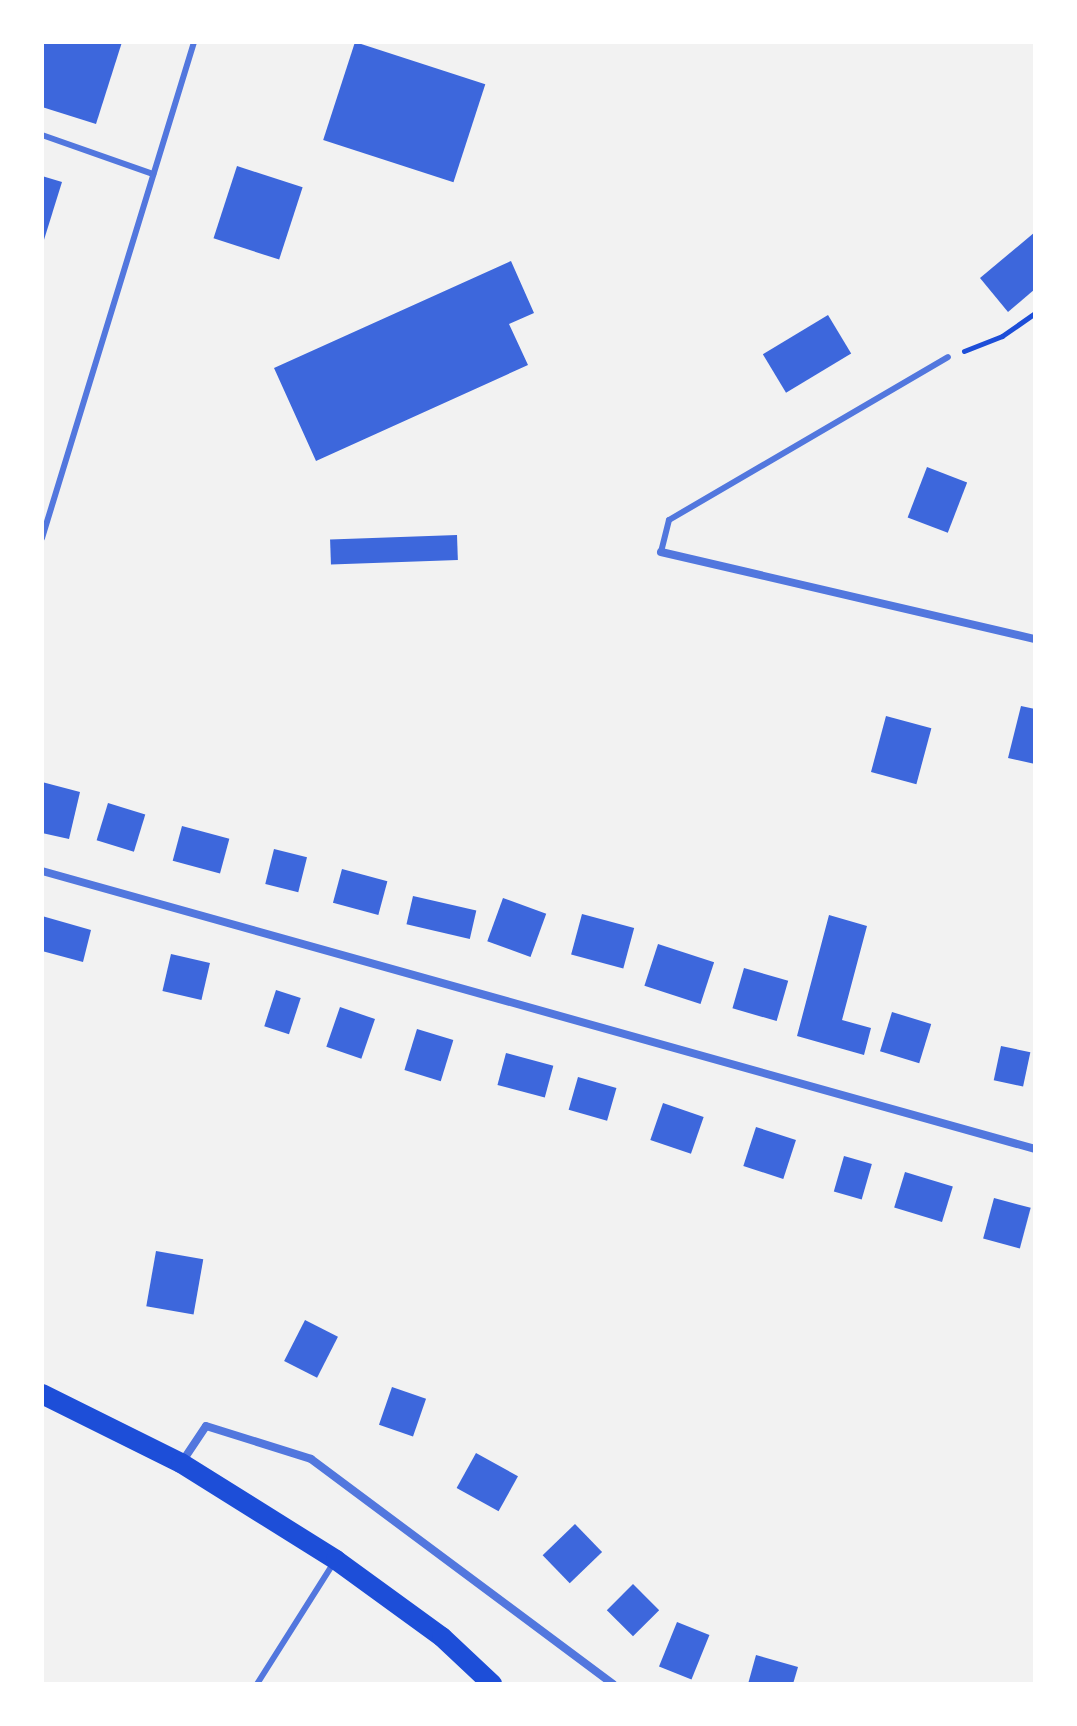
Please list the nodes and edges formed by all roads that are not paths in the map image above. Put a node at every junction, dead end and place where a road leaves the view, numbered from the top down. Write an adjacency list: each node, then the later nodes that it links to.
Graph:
1 (194, 42): 3 (lane)
2 (42, 135): 3 (lane)
3 (153, 174): 5 (lane)
4 (948, 357): 6 (lane)
5 (42, 538)
6 (661, 552): 7 (street)
7 (1035, 639)
8 (42, 871): 9 (street)
9 (1035, 1149)
10 (42, 1394): 11 (main road)
11 (181, 1463): 12 (main road); 17 (street)
12 (336, 1560): 13 (lane); 16 (main road)
13 (264, 1673): 14 (lane); 15 (lane)
14 (257, 1684)
15 (268, 1684)
16 (492, 1684)
17 (613, 1684)

